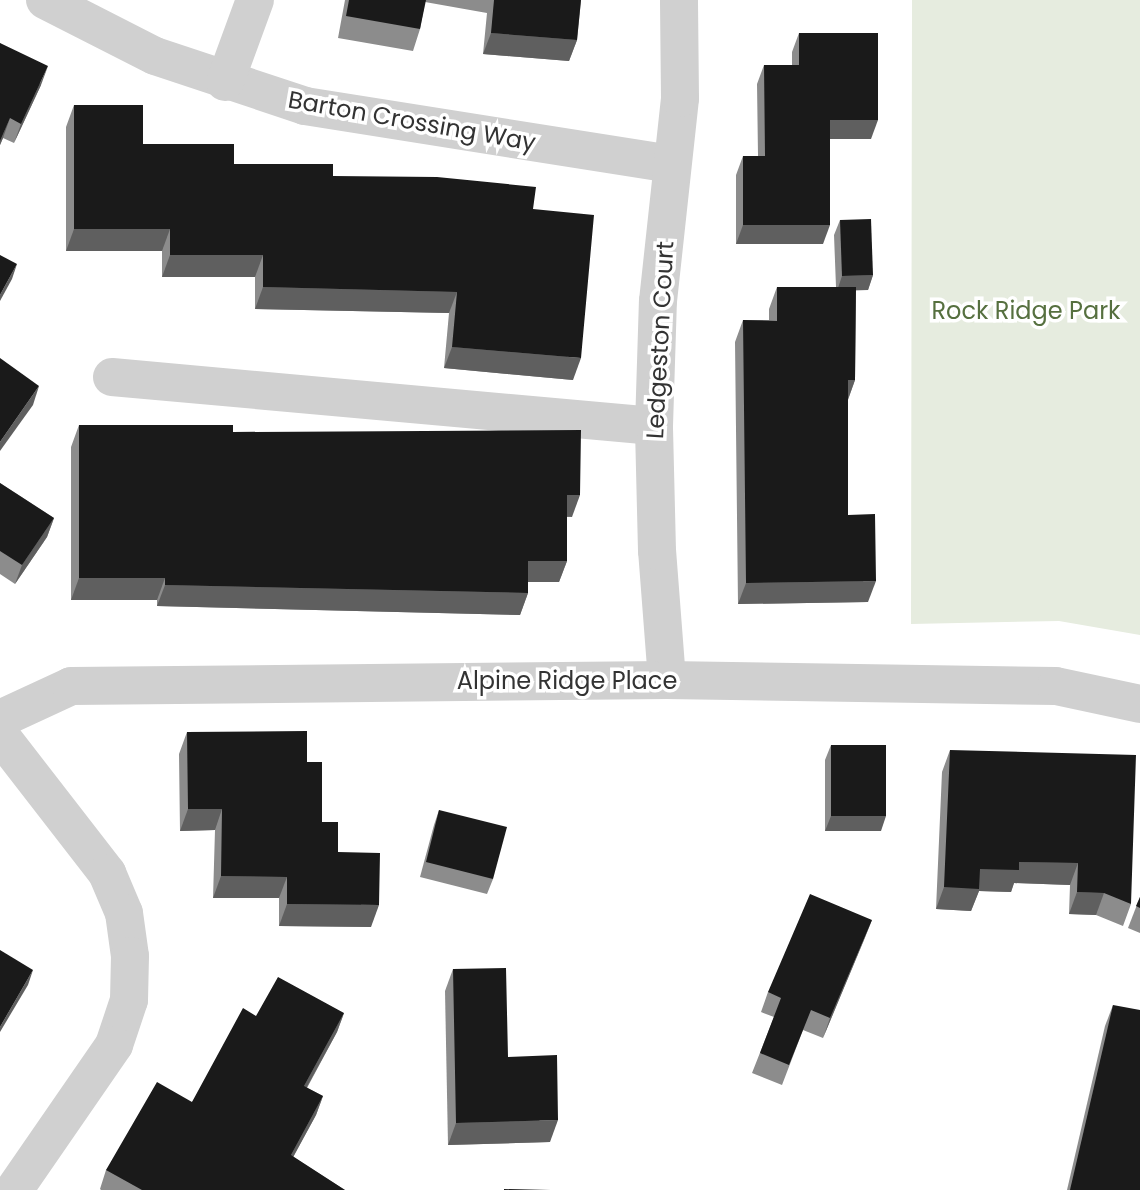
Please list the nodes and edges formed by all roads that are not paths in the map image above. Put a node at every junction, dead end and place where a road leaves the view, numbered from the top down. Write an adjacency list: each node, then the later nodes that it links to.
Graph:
1 (45, 0): 4 (street, Barton Crossing Way)
2 (255, 0): 4 (street)
3 (679, 0): 5 (street, Ledgeston Court)
4 (225, 82): 5 (street, Barton Crossing Way)
5 (671, 164): 7 (street, Ledgeston Court)
6 (112, 377): 7 (street)
7 (654, 426): 8 (street, Ledgeston Court)
8 (667, 680): 9 (street, Alpine Ridge Place); 10 (street, Alpine Ridge Place)
9 (1140, 704)
10 (0, 719)
11 (0, 735): 12 (street)
12 (14, 1190)

